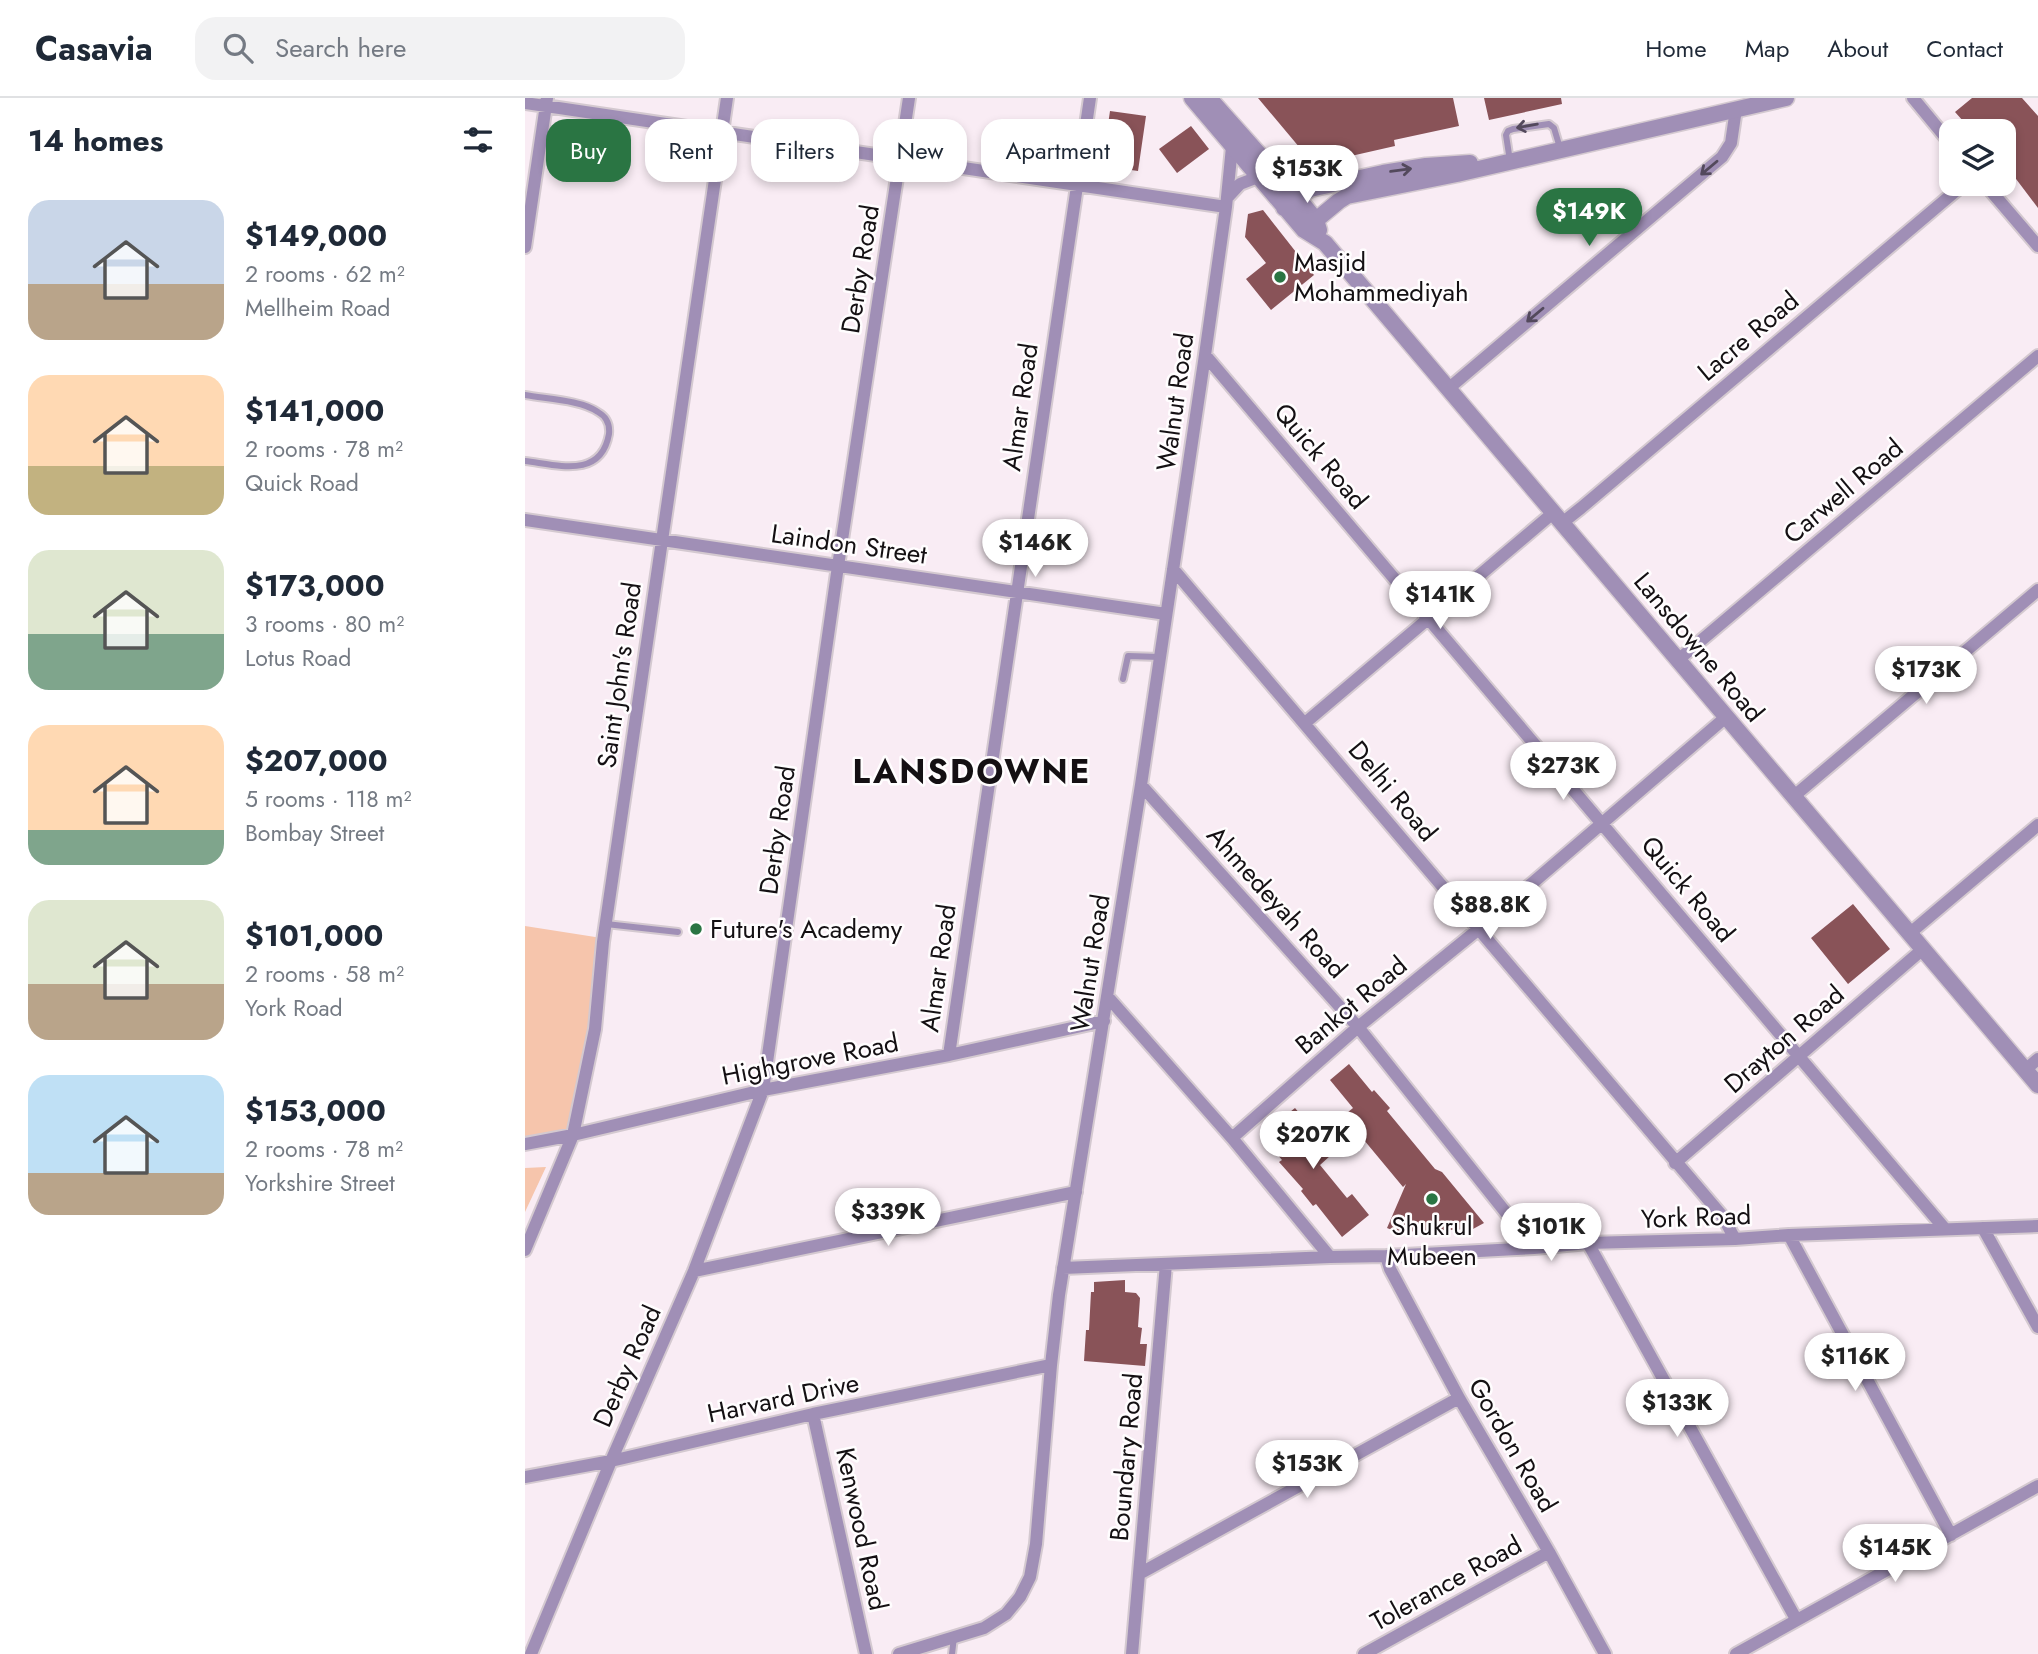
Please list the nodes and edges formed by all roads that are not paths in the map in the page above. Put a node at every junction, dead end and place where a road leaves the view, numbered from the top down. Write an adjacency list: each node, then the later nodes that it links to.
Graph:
1 (727, 98): 12 (street, Saint John's Road)
2 (909, 98): 13 (street, Derby Road)
3 (1090, 98): 25 (street, Almar Road)
4 (1192, 98): 16 (street, Lansdowne Road)
5 (1209, 98): 29 (street, Lansdowne Road)
6 (1786, 98): 10 (street)
7 (1913, 98): 14 (street)
8 (546, 102): 9 (street); 11 (street); 32 (street)
9 (525, 103)
10 (1736, 109): 17 (street); 35 (street, one-way to 35)
11 (646, 119)
12 (724, 119)
13 (906, 119)
14 (1939, 129)
15 (737, 134): 18 (street)
16 (1232, 147): 22 (street, Lansdowne Road); 28 (street, Walnut Road)
17 (1560, 149): 19 (street); 19 (lane, one-way to 19)
18 (873, 153)
19 (1510, 161): 20 (street)
20 (1493, 165): 29 (street, one-way to 20); 30 (street)
21 (967, 167): 25 (street)
22 (1258, 177): 28 (street); 29 (street, Lansdowne Road)
23 (715, 182): 40 (street, Saint John's Road)
24 (896, 182): 41 (street, Derby Road)
25 (1076, 184): 28 (street); 44 (street, Almar Road)
26 (1950, 196): 38 (street, Lacre Road)
27 (1995, 196): 31 (street)
28 (1227, 203): 33 (street, Walnut Road)
29 (1291, 203): 30 (street, Lansdowne Road)
30 (1310, 225): 35 (street, Lansdowne Road)
31 (2038, 246)
32 (525, 247)
33 (1205, 355): 42 (street, Walnut Road); 46 (street, Quick Road)
34 (2038, 356): 48 (street, Carwell Road)
35 (1448, 389): 38 (street, Lansdowne Road)
36 (525, 395): 37 (lane)
37 (525, 461)
38 (1557, 518): 46 (street, Lacre Road); 48 (street, Lansdowne Road)
39 (525, 520): 40 (street, Laindon Street)
40 (662, 540): 41 (street, Laindon Street); 56 (street, Saint John's Road)
41 (838, 566): 44 (street, Laindon Street); 69 (street, Derby Road)
42 (1173, 569): 45 (street, Walnut Road); 51 (street, Delhi Road)
43 (2038, 590): 53 (street)
44 (1016, 592): 45 (street, Laindon Street); 64 (street, Almar Road)
45 (1166, 614): 47 (street, Walnut Road)
46 (1429, 618): 51 (street, Lacre Road); 54 (street, Quick Road)
47 (1160, 657): 49 (lane); 52 (street, Walnut Road)
48 (1678, 660): 50 (street, Lansdowne Road)
49 (1123, 679)
50 (1726, 718): 53 (street, Lansdowne Road); 54 (street, Bankot Road)
51 (1305, 723): 57 (street, Delhi Road)
52 (1141, 785): 61 (street, Walnut Road); 63 (street, Ahmedeyah Road)
53 (1793, 797): 59 (street, Lansdowne Road)
54 (1603, 823): 57 (street, Bankot Road); 65 (street, Quick Road)
55 (2038, 825): 59 (street)
56 (606, 924): 58 (lane); 70 (street, Saint John's Road)
57 (1480, 928): 63 (street, Bankot Road); 73 (street, Delhi Road)
58 (678, 932)
59 (1909, 934): 60 (street, Lansdowne Road)
60 (1923, 949): 65 (street, Drayton Road); 67 (street, Lansdowne Road)
61 (1107, 996): 62 (street, Walnut Road); 71 (street)
62 (1104, 1021): 64 (street, Highgrove Road); 74 (street, Walnut Road)
63 (1358, 1027): 71 (street, Bankot Road); 81 (street, Ahmedeyah Road)
64 (949, 1055): 69 (street, Highgrove Road)
65 (1800, 1057): 73 (street, Drayton Road); 77 (street, Quick Road)
66 (2038, 1059): 67 (street)
67 (2025, 1070): 68 (street, Lansdowne Road)
68 (2038, 1085)
69 (763, 1090): 70 (street, Highgrove Road); 87 (street, Derby Road)
70 (573, 1135): 72 (street, Highgrove Road); 82 (street, Saint John's Road)
71 (1231, 1138): 84 (street)
72 (525, 1144)
73 (1675, 1163): 79 (street, Delhi Road)
74 (1076, 1192): 86 (street, Walnut Road); 87 (street)
75 (2038, 1226): 76 (street, York Road)
76 (1983, 1228): 77 (street, York Road); 88 (street)
77 (1945, 1229): 78 (street, York Road)
78 (1789, 1235): 79 (street, York Road); 95 (street)
79 (1735, 1239): 80 (street, York Road)
80 (1588, 1243): 81 (street, York Road); 98 (street)
81 (1534, 1248): 83 (street, York Road)
82 (525, 1251)
83 (1387, 1256): 84 (street, York Road); 90 (street, Gordon Road)
84 (1330, 1257): 85 (street, York Road)
85 (1166, 1264): 86 (street, York Road); 97 (street, Boundary Road)
86 (1063, 1268): 89 (street, Walnut Road)
87 (694, 1271): 92 (street, Derby Road)
88 (2038, 1326)
89 (1051, 1366): 91 (street, Harvard Drive); 99 (street, Walnut Road)
90 (1459, 1398): 96 (street, Gordon Road); 97 (street)
91 (813, 1414): 92 (street, Harvard Drive); 101 (street, Kenwood Road)
92 (611, 1461): 93 (street, Harvard Drive); 100 (street, Derby Road)
93 (525, 1477)
94 (2038, 1486): 95 (street)
95 (1951, 1535): 98 (street)
96 (1549, 1552): 105 (street, Tolerance Road); 106 (street, Gordon Road)
97 (1139, 1574): 104 (street, Boundary Road)
98 (1796, 1619): 107 (street)
99 (954, 1637): 102 (street, Walnut Road); 103 (lane)
100 (531, 1654)
101 (866, 1654)
102 (899, 1654)
103 (952, 1654)
104 (1132, 1654)
105 (1364, 1654)
106 (1605, 1654)
107 (1735, 1654)

